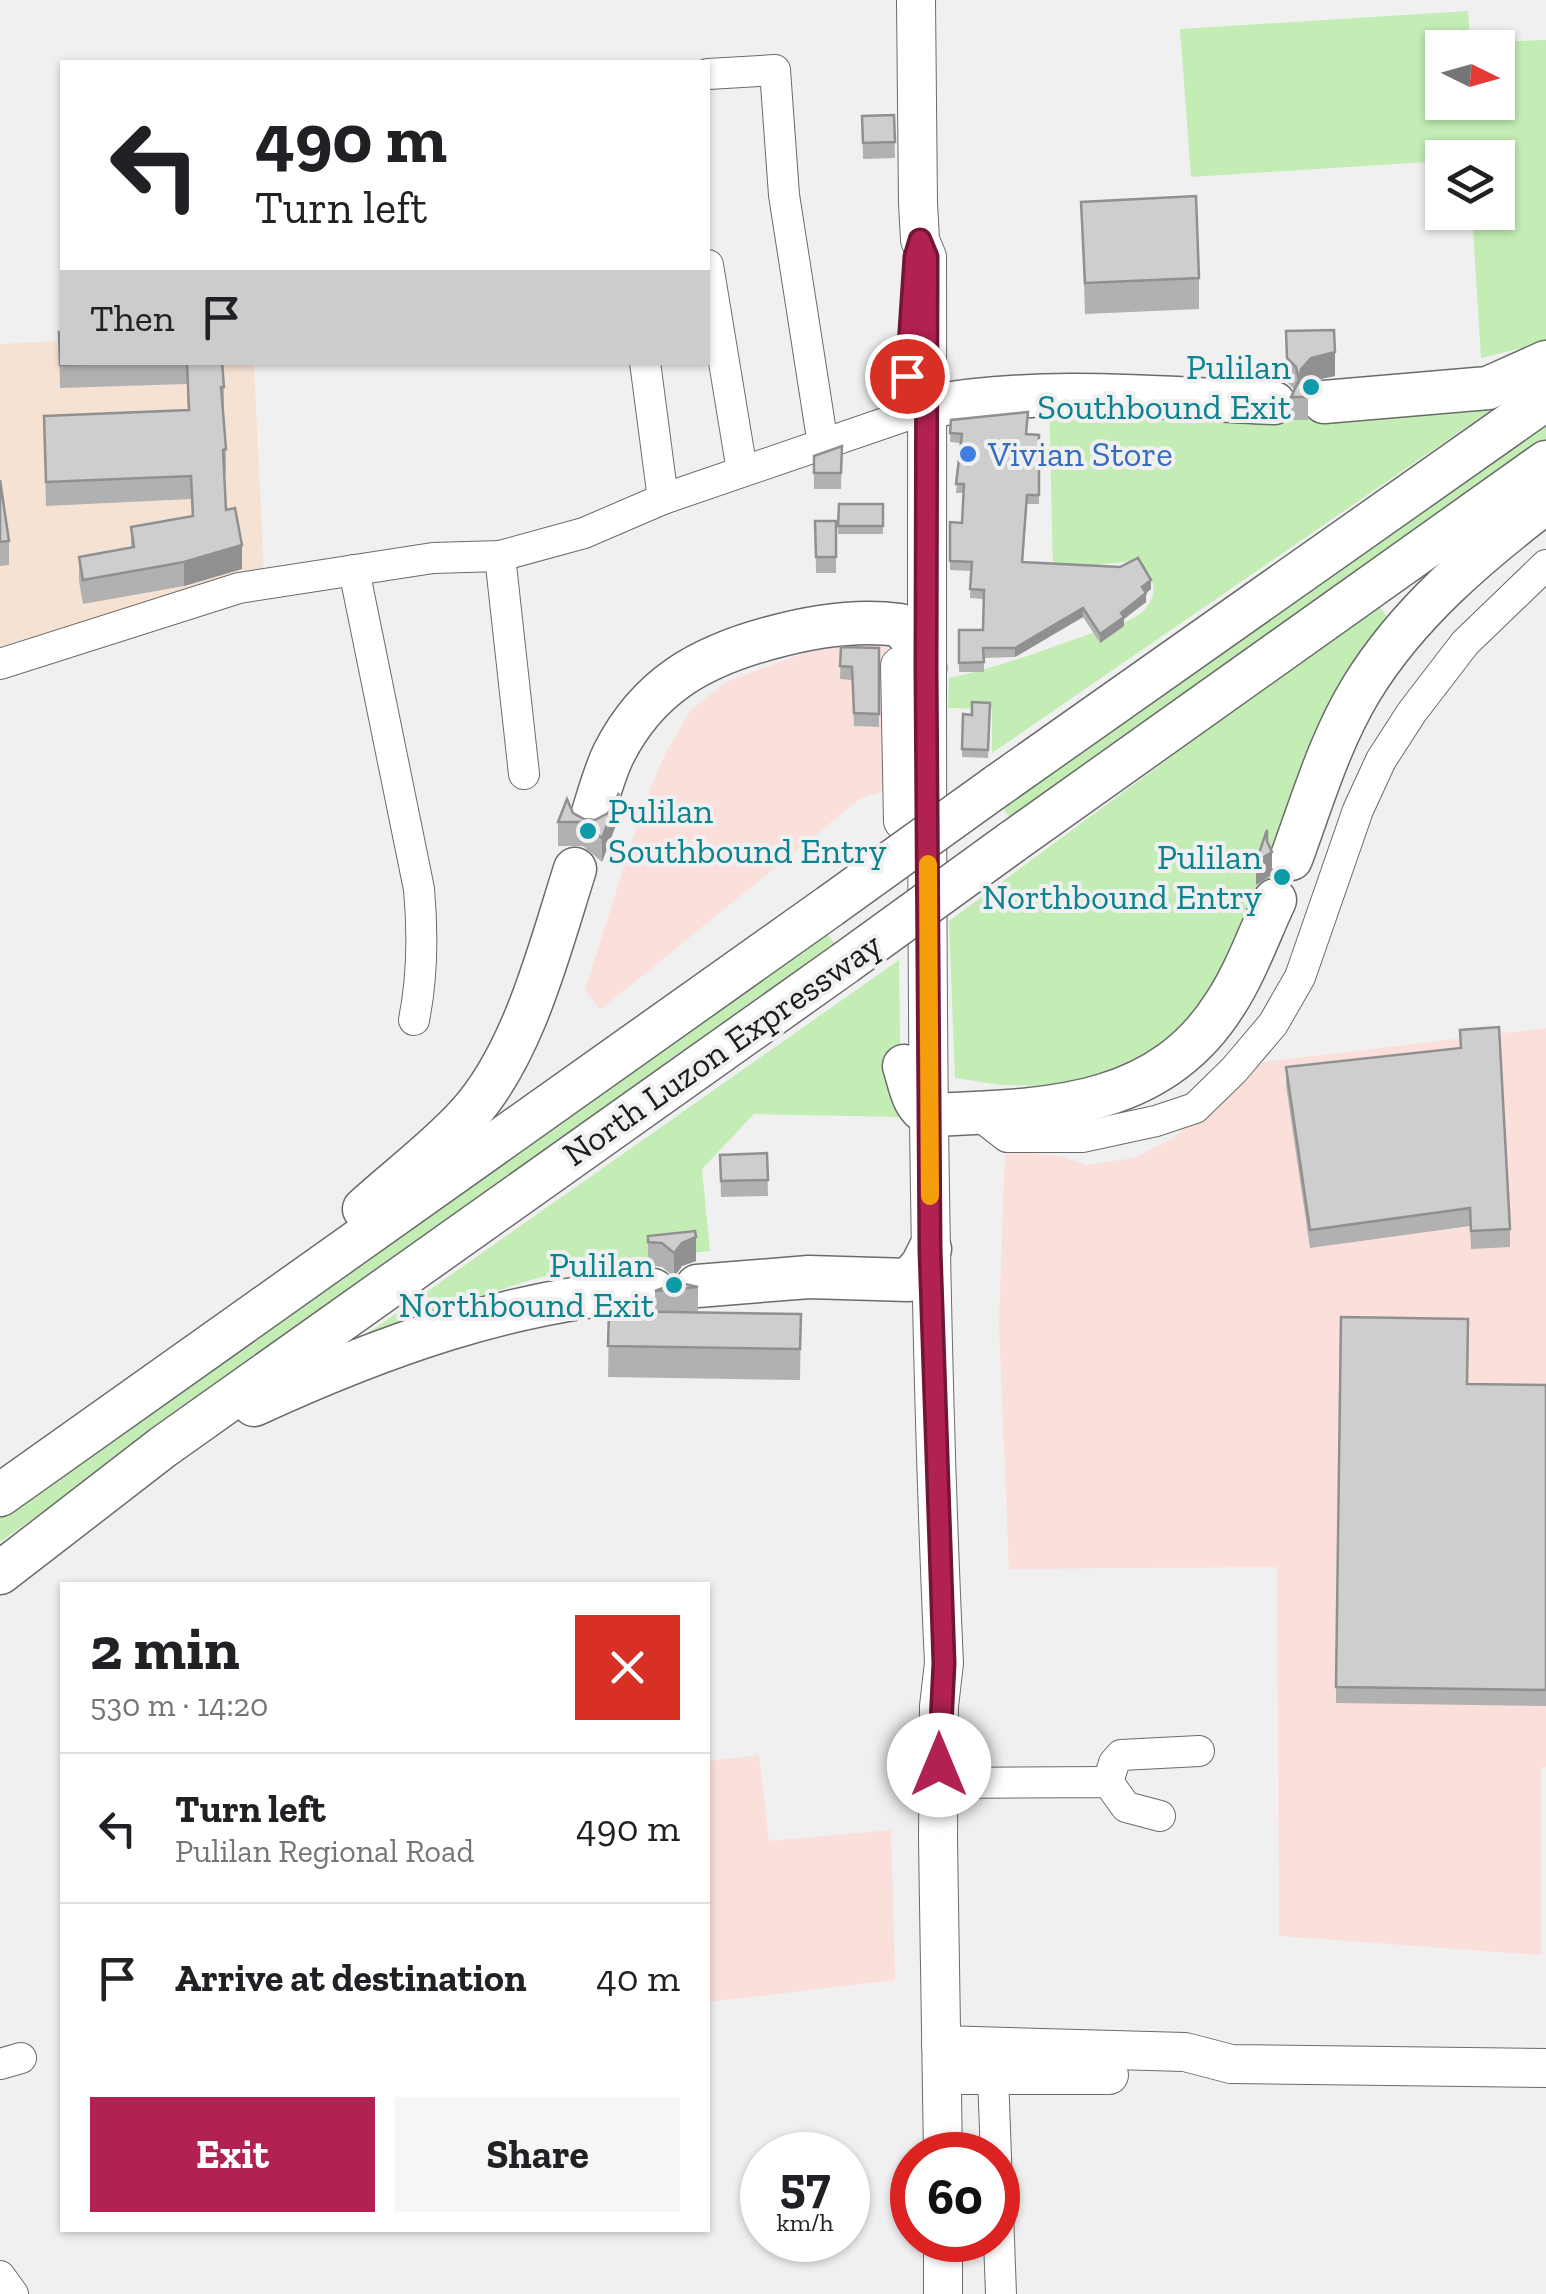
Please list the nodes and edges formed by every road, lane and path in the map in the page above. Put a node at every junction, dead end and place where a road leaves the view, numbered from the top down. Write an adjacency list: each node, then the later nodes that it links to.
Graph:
1 (916, 0): 9 (main road)
2 (710, 74): 10 (street)
3 (710, 276): 12 (street)
4 (1546, 362): 7 (highway)
5 (645, 365): 13 (street)
6 (1546, 399): 33 (highway, North Luzon Expressway, bridge)
7 (1324, 402)
8 (1274, 403): 9 (highway)
9 (916, 411): 10 (street); 18 (main road); 20 (main road)
10 (823, 444): 12 (street)
11 (1546, 462): 34 (highway, North Luzon Expressway, bridge)
12 (742, 471): 13 (street)
13 (663, 499): 15 (street)
14 (1546, 502): 23 (highway)
15 (500, 556): 17 (street); 21 (street)
16 (1546, 565): 28 (street)
17 (354, 570): 19 (street); 26 (street)
18 (900, 625): 20 (highway); 22 (highway); 27 (main road)
19 (0, 664)
20 (926, 668): 29 (main road)
21 (524, 774)
22 (591, 819)
23 (1291, 859)
24 (576, 869): 33 (highway)
25 (1274, 900): 28 (highway)
26 (414, 1020)
27 (904, 1066): 29 (highway); 30 (main road)
28 (976, 1113): 29 (highway)
29 (931, 1114): 30 (main road)
30 (919, 1264): 31 (highway); 39 (main road)
31 (698, 1286)
32 (652, 1290): 34 (highway)
33 (236, 1329): 35 (highway, North Luzon Expressway)
34 (163, 1447): 36 (highway, North Luzon Expressway)
35 (0, 1495)
36 (0, 1573)
37 (1199, 1751): 38 (street)
38 (1108, 1782): 39 (street); 40 (street)
39 (941, 1784): 42 (main road)
40 (1160, 1816)
41 (1546, 2068): 42 (main road)
42 (962, 2071): 43 (main road); 48 (street)
43 (948, 2132)
44 (942, 2262): 47 (main road)
45 (0, 2276): 46 (street)
46 (13, 2294)
47 (942, 2294)
48 (1001, 2294)

